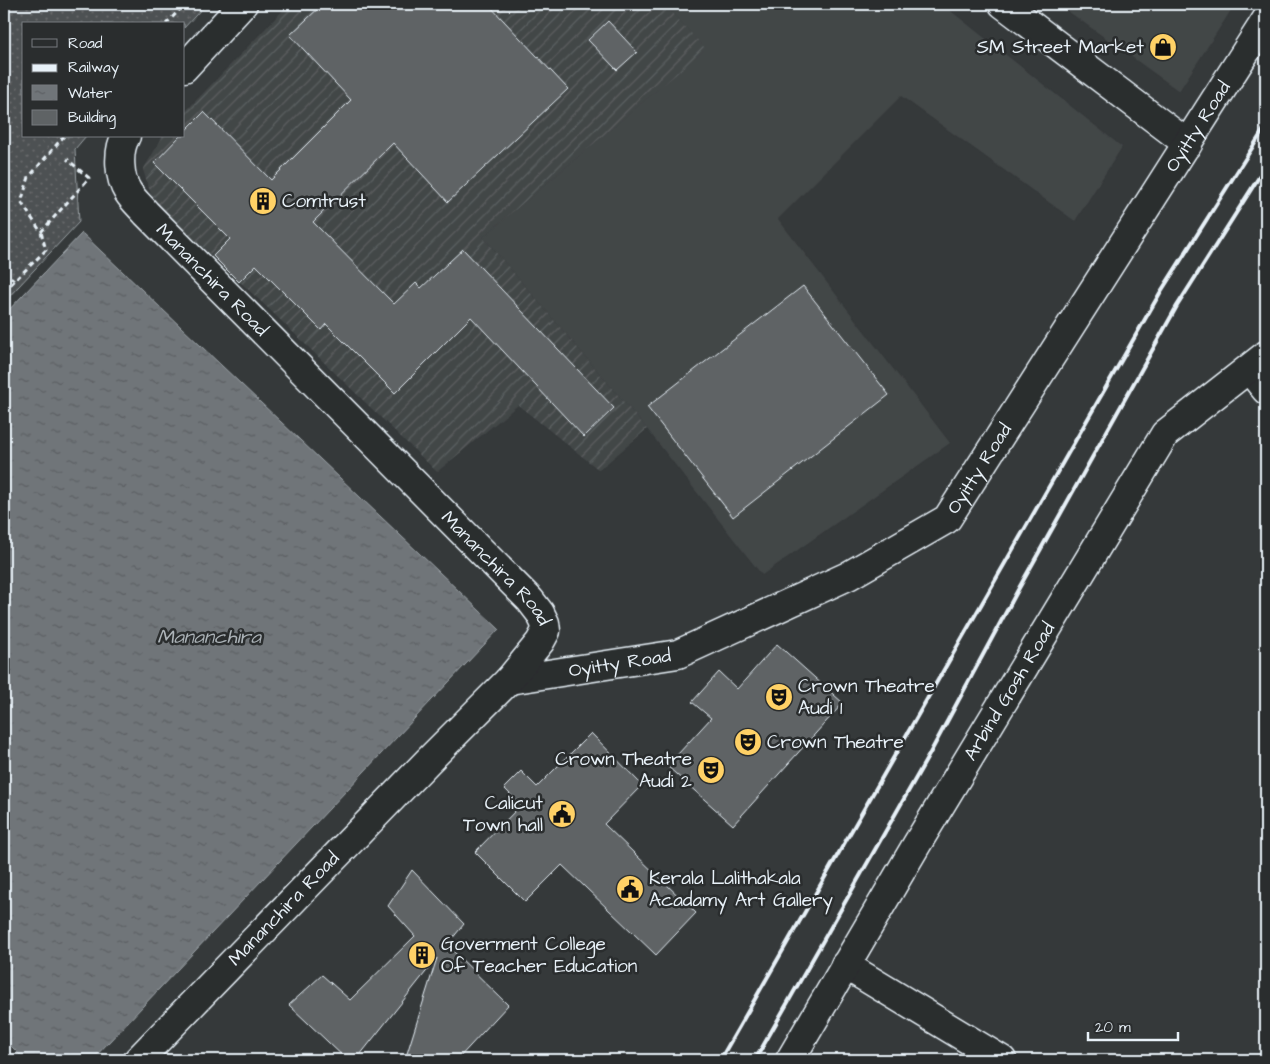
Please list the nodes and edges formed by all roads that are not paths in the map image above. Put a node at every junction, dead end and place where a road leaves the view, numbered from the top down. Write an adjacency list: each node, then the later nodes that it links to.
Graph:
1 (243, 4): 4 (main road)
2 (1003, 4): 6 (main road)
3 (1266, 20): 6 (main road, Oyitty Road)
4 (185, 67)
5 (125, 138): 9 (main road, Mananchira Road)
6 (1188, 144): 9 (main road, Oyitty Road)
7 (1258, 362): 8 (main road); 10 (main road, Arbind Gosh Road)
8 (1266, 390)
9 (509, 680): 11 (main road, Mananchira Road)
10 (845, 965): 12 (main road, Arbind Gosh Road); 13 (main road)
11 (138, 1060)
12 (790, 1060)
13 (1002, 1060)

